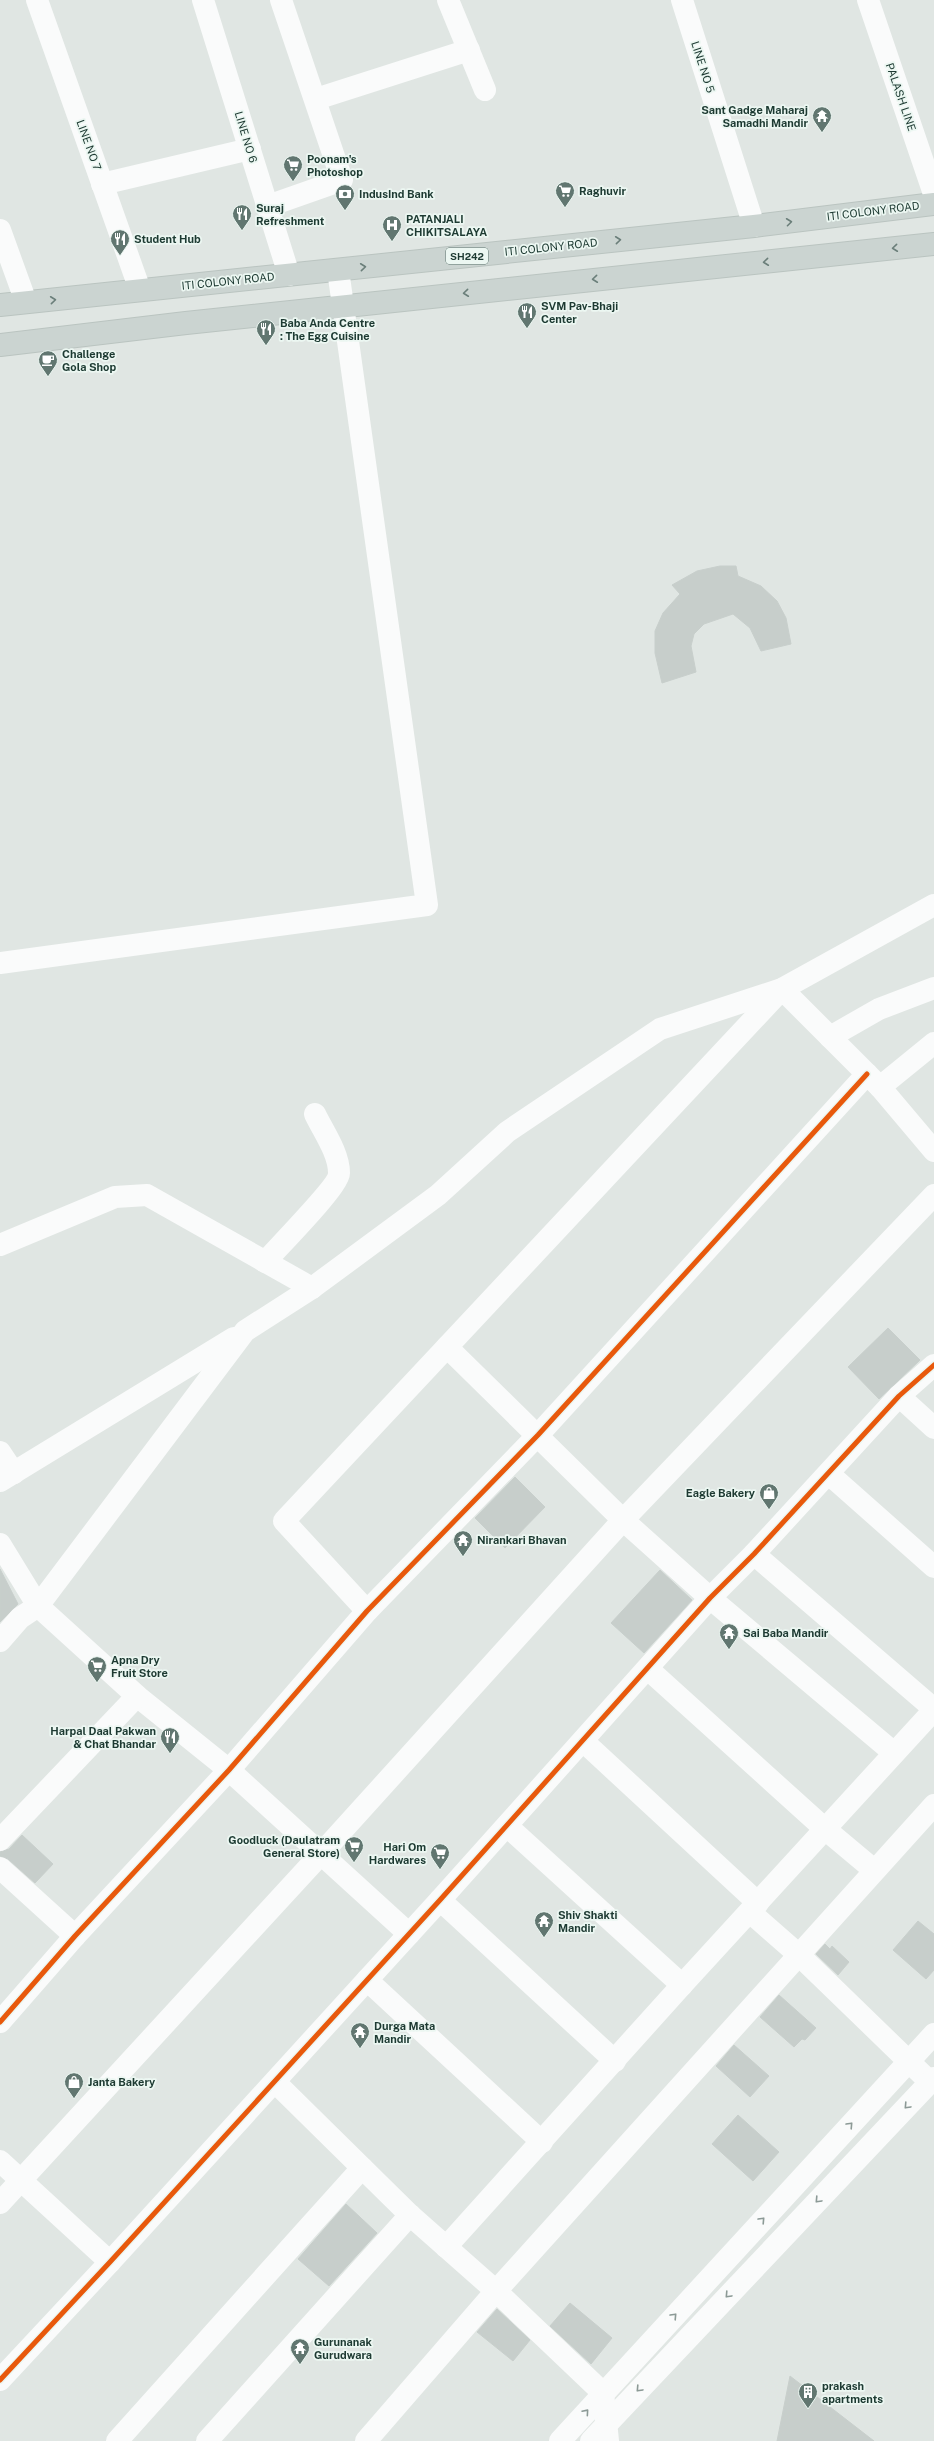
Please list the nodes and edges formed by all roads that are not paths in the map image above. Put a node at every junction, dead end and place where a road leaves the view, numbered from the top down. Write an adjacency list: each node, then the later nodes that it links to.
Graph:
1 (37, 0): 11 (street, LINE NO 7)
2 (204, 0): 10 (street, LINE NO 6)
3 (281, 0): 9 (street)
4 (448, 0): 7 (street)
5 (682, 0): 15 (street, LINE NO 5)
6 (868, 0): 12 (street, PALASH LINE)
7 (469, 50): 8 (street); 9 (street)
8 (485, 90)
9 (316, 99): 14 (street)
10 (250, 149): 11 (street); 14 (street, LINE NO 6)
11 (102, 184): 20 (street, LINE NO 7)
12 (934, 194)
13 (934, 204): 15 (main road, ITI COLONY ROAD / SH242, one-way to 13)
14 (268, 206): 19 (street, LINE NO 6)
15 (754, 226): 18 (main road, ITI COLONY ROAD / SH242, one-way to 15)
16 (0, 230): 21 (street)
17 (934, 244): 23 (main road, one-way to 23)
18 (338, 270): 19 (main road, ITI COLONY ROAD / SH242); 23 (street)
19 (289, 274): 20 (main road, ITI COLONY ROAD / SH242)
20 (140, 290): 21 (main road, ITI COLONY ROAD / SH242, one-way to 20)
21 (26, 302): 22 (main road, ITI COLONY ROAD / SH242)
22 (0, 305)
23 (342, 306): 24 (main road); 26 (street)
24 (0, 345)
25 (934, 905): 28 (street)
26 (0, 963)
27 (934, 988): 29 (street)
28 (782, 989): 29 (street); 37 (street); 39 (street)
29 (830, 1037): 31 (street)
30 (934, 1043): 31 (street)
31 (874, 1080): 33 (street); 43 (street)
32 (315, 1114): 36 (street)
33 (934, 1151)
34 (934, 1194): 47 (street)
35 (0, 1245): 36 (street)
36 (265, 1262): 37 (street)
37 (312, 1288): 38 (street)
38 (245, 1331): 46 (street); 52 (street)
39 (447, 1347): 43 (street); 53 (street)
40 (934, 1365): 41 (street)
41 (899, 1396): 42 (street); 45 (street)
42 (934, 1428)
43 (538, 1435): 47 (street); 53 (street)
44 (0, 1452): 46 (street)
45 (829, 1474): 49 (street); 50 (street)
46 (7, 1477)
47 (623, 1520): 51 (street); 67 (street)
48 (0, 1544): 52 (street)
49 (754, 1554): 51 (street); 59 (street)
50 (934, 1567)
51 (710, 1598): 57 (street); 61 (street)
52 (38, 1606): 54 (street); 58 (street)
53 (367, 1611): 62 (street)
54 (20, 1618): 55 (street); 56 (street)
55 (0, 1628)
56 (0, 1641)
57 (648, 1669): 60 (street); 65 (street)
58 (137, 1696): 62 (street); 66 (street)
59 (934, 1709): 61 (street)
60 (583, 1741): 64 (street); 71 (street)
61 (894, 1754): 65 (street)
62 (229, 1770): 67 (street); 73 (street)
63 (934, 1805): 69 (street)
64 (507, 1826): 70 (street); 76 (street)
65 (825, 1829): 69 (street); 71 (street)
66 (0, 1840)
67 (320, 1856): 72 (street); 86 (street)
68 (0, 1868): 73 (street)
69 (874, 1870): 74 (street)
70 (440, 1900): 72 (street); 79 (street)
71 (754, 1907): 74 (street); 76 (street)
72 (409, 1934): 75 (street)
73 (75, 1936): 77 (street)
74 (799, 1955): 80 (street); 91 (street)
75 (367, 1980): 82 (street); 83 (street)
76 (682, 1984): 79 (street)
77 (0, 2022)
78 (934, 2034): 80 (street)
79 (615, 2061): 83 (street)
80 (909, 2061): 81 (street); 93 (street, one-way to 80)
81 (932, 2080): 94 (street, one-way to 94)
82 (275, 2082): 85 (street); 90 (street)
83 (542, 2142): 89 (street)
84 (0, 2161): 86 (street)
85 (362, 2168): 88 (street); 95 (street)
86 (22, 2180): 87 (street); 90 (street)
87 (0, 2203)
88 (410, 2215): 89 (street); 96 (street)
89 (446, 2247): 91 (street)
90 (110, 2262): 92 (street)
91 (496, 2291): 93 (street); 97 (street)
92 (0, 2380)
93 (603, 2393): 94 (street); 98 (street, one-way to 93)
94 (608, 2432): 99 (street)
95 (117, 2441)
96 (207, 2441)
97 (366, 2441)
98 (560, 2441)
99 (591, 2441)

